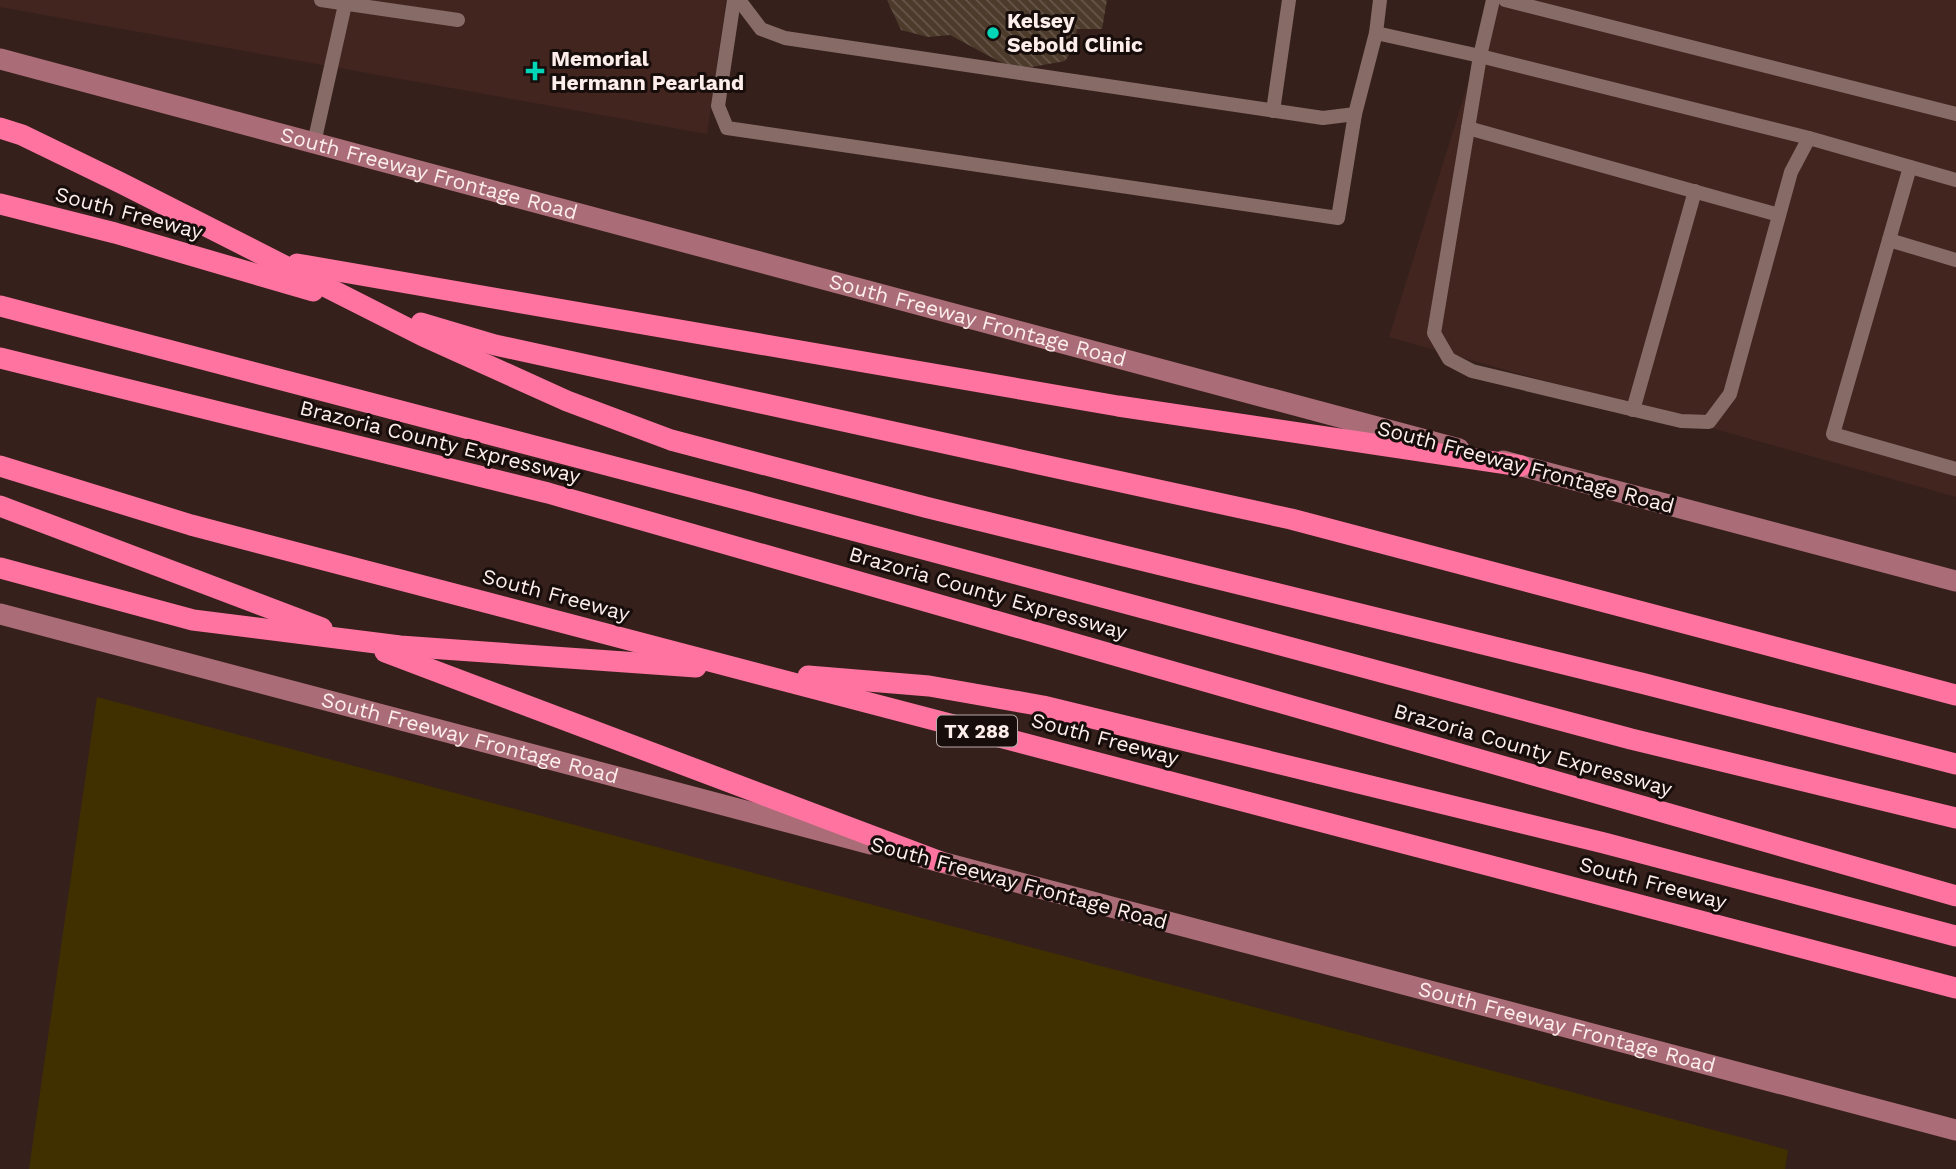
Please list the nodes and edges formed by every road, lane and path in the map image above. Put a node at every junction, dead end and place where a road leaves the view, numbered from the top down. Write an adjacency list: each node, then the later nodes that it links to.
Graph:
1 (321, 0): 8 (lane)
2 (734, 0): 14 (lane)
3 (740, 0): 13 (lane)
4 (1289, 0): 13 (lane)
5 (1380, 0): 10 (lane)
6 (1493, 0): 11 (lane)
7 (1506, 0): 15 (lane)
8 (346, 2): 9 (lane); 19 (lane)
9 (458, 20)
10 (1376, 33): 11 (lane); 14 (lane)
11 (1480, 56): 17 (lane); 18 (lane)
12 (0, 59): 19 (main road, South Freeway Frontage Road)
13 (1273, 111): 14 (lane)
14 (1355, 114)
15 (1956, 114)
16 (0, 128): 39 (highway)
17 (1468, 128): 22 (lane); 30 (lane)
18 (1809, 138): 20 (lane); 24 (lane)
19 (314, 143): 32 (main road, South Freeway Frontage Road)
20 (1910, 167): 21 (lane); 26 (lane)
21 (1956, 180)
22 (1695, 191): 24 (lane); 30 (lane)
23 (0, 204): 25 (highway, South Freeway)
24 (1779, 215): 30 (lane)
25 (115, 233): 32 (highway); 38 (highway, South Freeway)
26 (1889, 240): 27 (lane); 33 (lane)
27 (1956, 260)
28 (0, 306): 40 (highway, Brazoria County Expressway)
29 (0, 358): 42 (highway, Brazoria County Expressway)
30 (1633, 410)
31 (0, 466): 44 (highway, South Freeway / TX 288)
32 (1521, 466): 36 (main road, South Freeway Frontage Road)
33 (1956, 470)
34 (0, 506): 41 (highway)
35 (0, 568): 43 (highway)
36 (1956, 581)
37 (0, 614): 41 (main road, South Freeway Frontage Road)
38 (1956, 695)
39 (1956, 764)
40 (1956, 818)
41 (941, 862): 45 (main road, South Freeway Frontage Road)
42 (1956, 897)
43 (1956, 936)
44 (1956, 988)
45 (1956, 1130)

